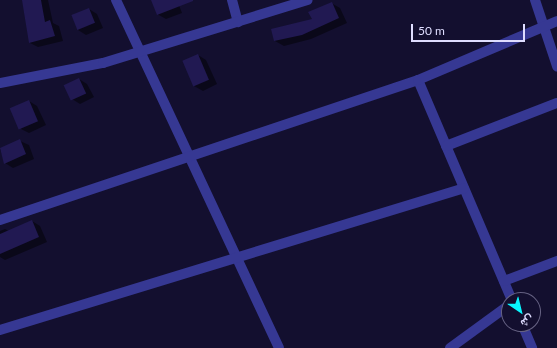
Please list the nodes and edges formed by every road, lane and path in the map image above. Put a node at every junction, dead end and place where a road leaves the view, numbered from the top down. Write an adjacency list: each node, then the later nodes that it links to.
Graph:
1 (116, 0): 8 (street)
2 (232, 0): 6 (street)
3 (308, 0): 6 (street)
4 (535, 0): 7 (street)
5 (557, 21): 7 (street)
6 (238, 22): 8 (street)
7 (543, 25): 9 (street); 10 (street)
8 (140, 51): 11 (street); 14 (street)
9 (557, 66)
10 (418, 80): 13 (street); 14 (street)
11 (0, 83)
12 (557, 103): 13 (street)
13 (446, 146): 15 (street)
14 (190, 158): 16 (street); 17 (street)
15 (464, 188): 17 (street); 19 (street)
16 (0, 220)
17 (236, 255): 22 (street); 24 (street)
18 (557, 261): 19 (street)
19 (504, 281): 20 (street)
20 (509, 292)
21 (501, 311): 25 (street)
22 (0, 330)
23 (525, 332): 26 (street)
24 (279, 348)
25 (450, 348)
26 (532, 348)

